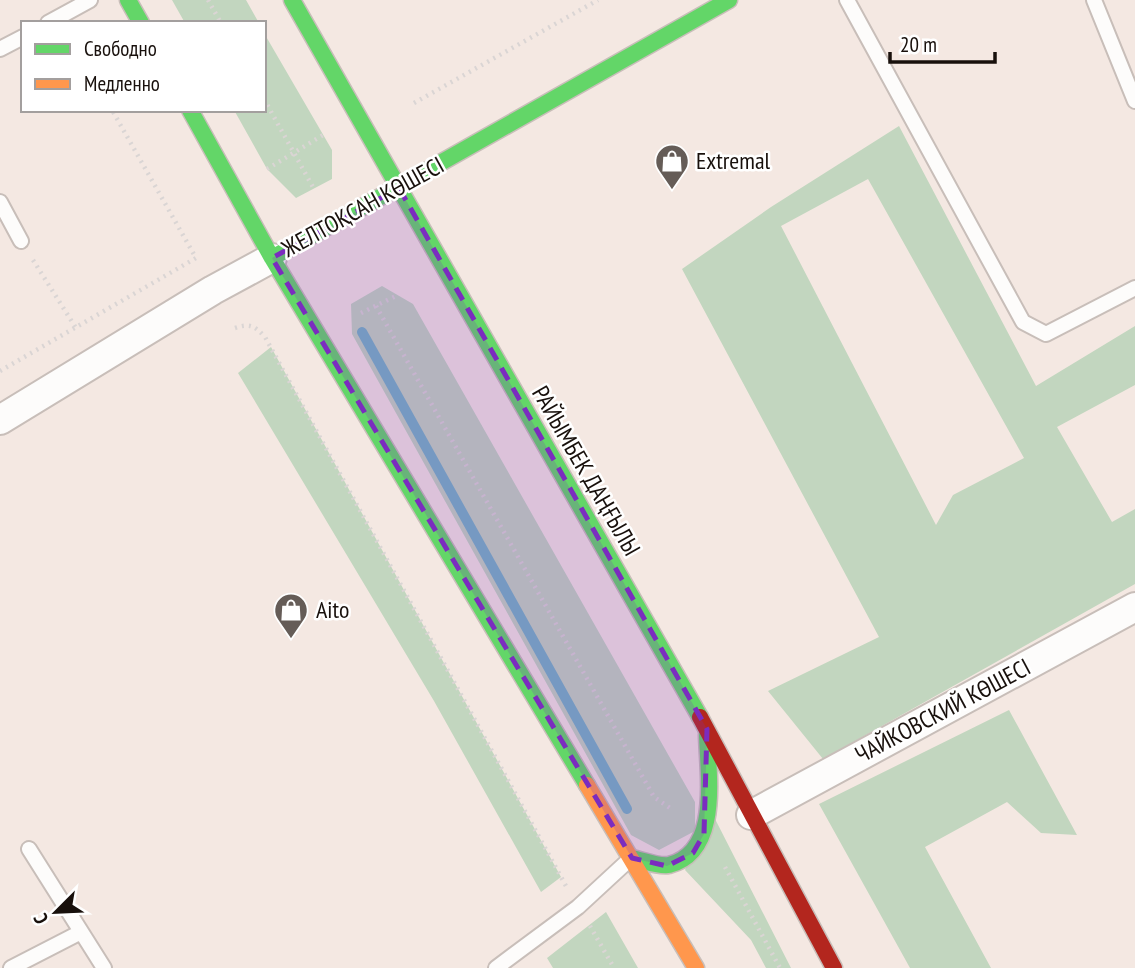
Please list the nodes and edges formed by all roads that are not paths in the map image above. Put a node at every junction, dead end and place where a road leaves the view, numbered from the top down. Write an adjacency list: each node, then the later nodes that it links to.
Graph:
1 (90, 0): 7 (lane)
2 (128, 0): 8 (main road)
3 (292, 0): 13 (main road, РАЙЫМБЕК ДАҢҒЫЛЫ)
4 (729, 0): 13 (main road, ЖЕЛТОҚСАН КӨШЕСІ)
5 (847, 0): 17 (lane)
6 (1094, 0): 11 (lane)
7 (52, 21)
8 (140, 21)
9 (21, 38): 10 (lane)
10 (0, 49)
11 (1135, 101)
12 (191, 112): 16 (main road)
13 (398, 188): 16 (main road, ЖЕЛТОҚСАН КӨШЕСІ); 20 (main road, РАЙЫМБЕК ДАҢҒЫЛЫ)
14 (0, 202): 15 (lane)
15 (21, 241)
16 (272, 258): 18 (street, ЖЕЛТОҚСАН КӨШЕСІ); 23 (main road)
17 (1135, 288)
18 (0, 420)
19 (1135, 607): 21 (street, ЧАЙКОВСКИЙ КӨШЕСІ)
20 (707, 729): 21 (main road, РАЙЫМБЕК ДАҢҒЫЛЫ); 23 (main road)
21 (751, 815): 29 (main road, РАЙЫМБЕК ДАҢҒЫЛЫ)
22 (29, 849): 24 (lane)
23 (632, 858): 27 (lane); 28 (main road)
24 (81, 932): 25 (lane); 26 (lane)
25 (11, 968)
26 (104, 968)
27 (496, 968)
28 (696, 968)
29 (834, 968)

